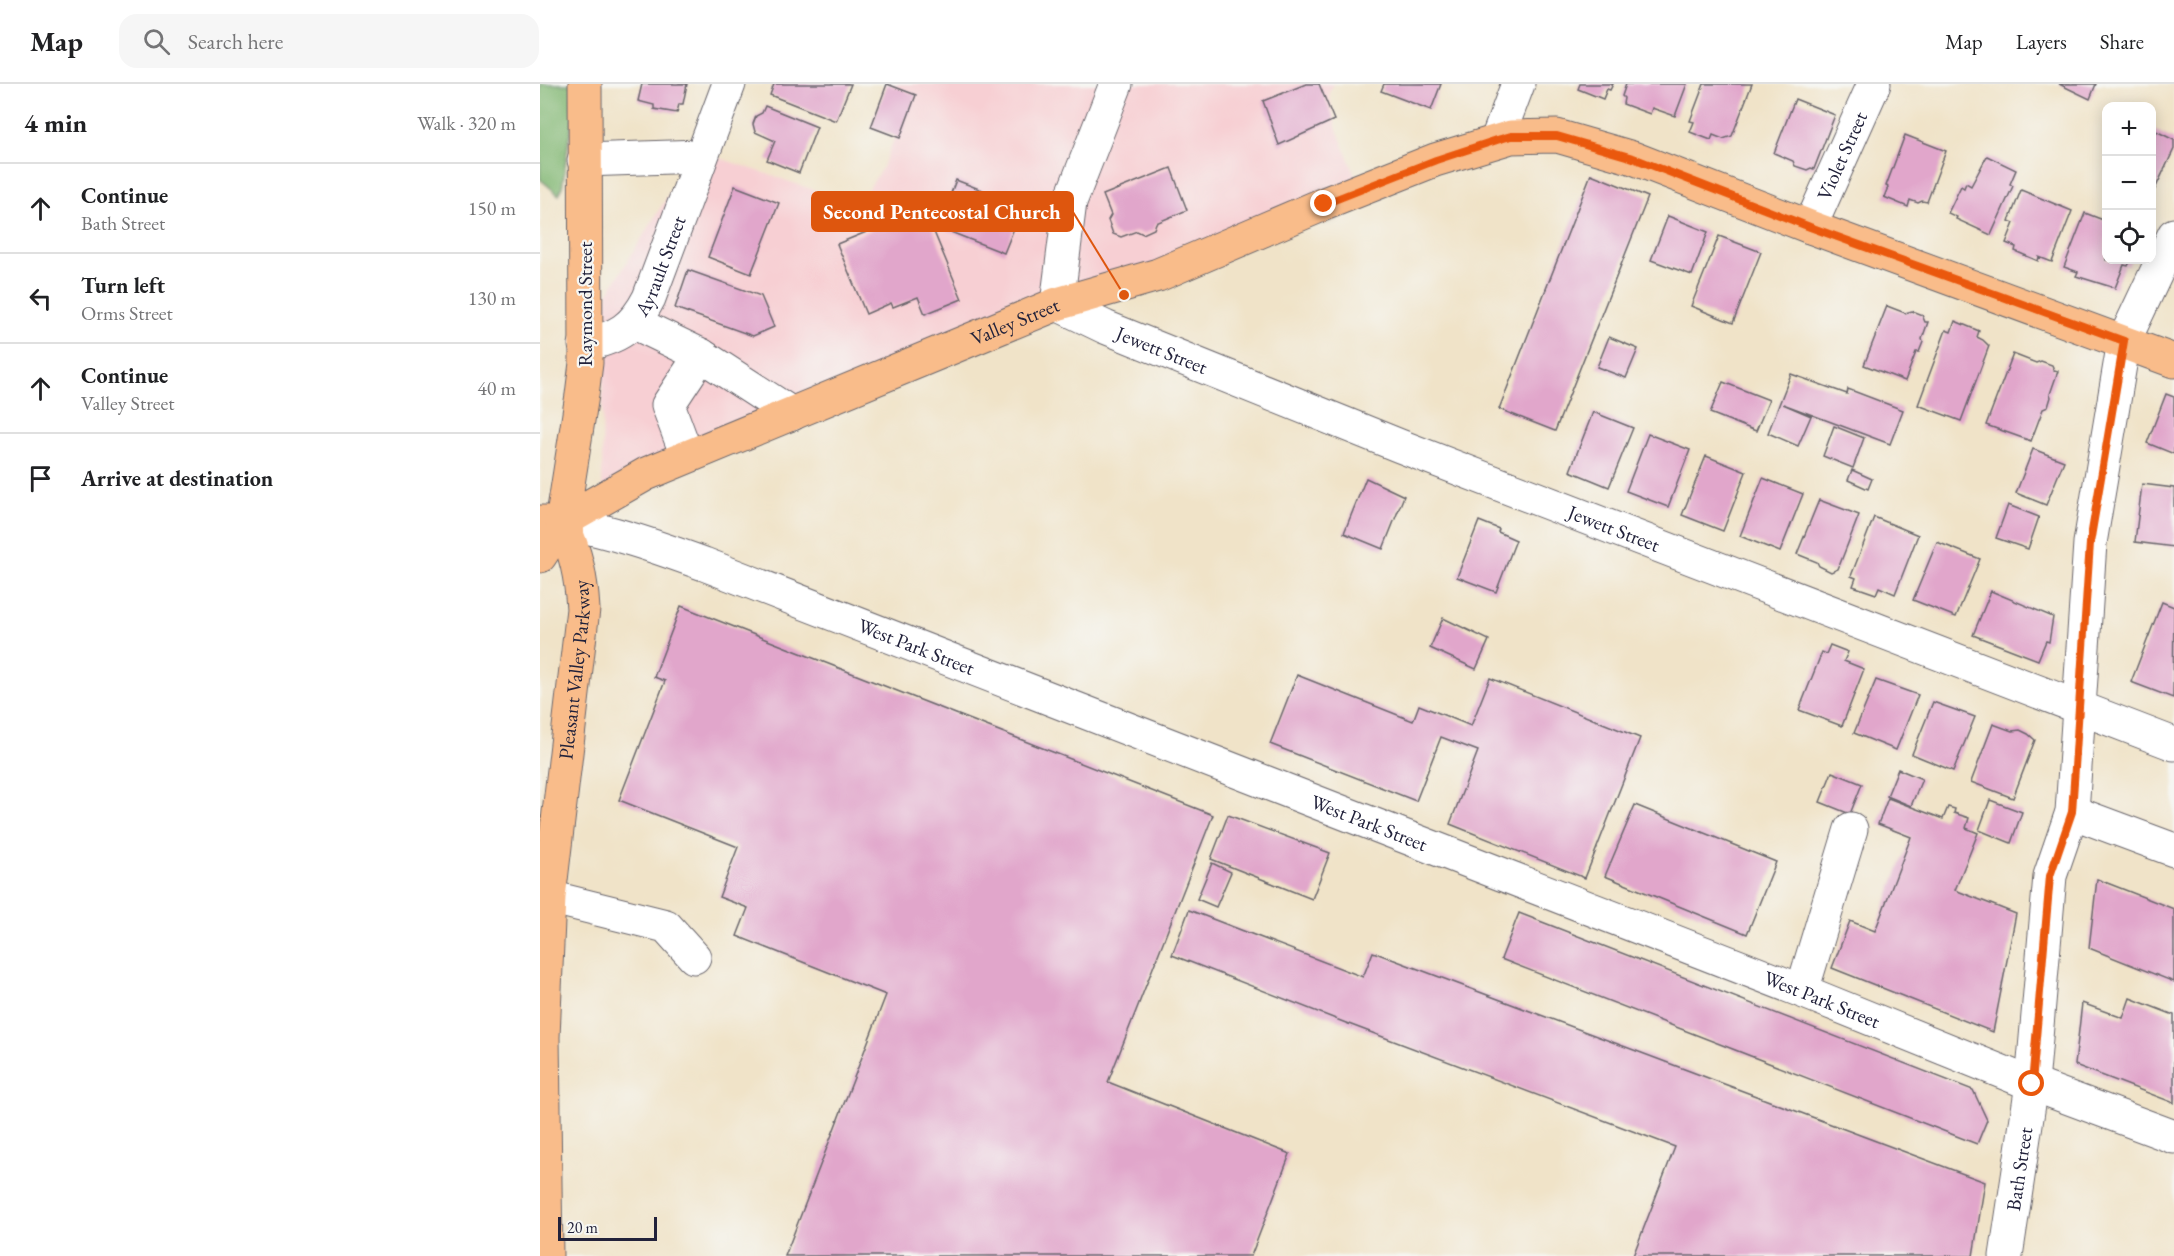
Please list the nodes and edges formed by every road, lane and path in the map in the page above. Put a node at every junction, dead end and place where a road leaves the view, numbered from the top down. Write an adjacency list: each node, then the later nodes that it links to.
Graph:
1 (585, 84): 8 (main road, Raymond Street)
2 (729, 84): 7 (street, Ayrault Street)
3 (1116, 84): 11 (street)
4 (1518, 84): 6 (street)
5 (1874, 84): 9 (street, Violet Street)
6 (1497, 140): 9 (main road, Valley Street); 11 (main road, Valley Street)
7 (700, 156): 8 (street); 12 (street, Ayrault Street)
8 (584, 160): 14 (main road, Raymond Street)
9 (1810, 227): 13 (main road, Valley Street)
10 (2174, 236): 13 (street, Bath Street)
11 (1057, 304): 17 (main road, Valley Street); 21 (street, Jewett Street)
12 (633, 322): 14 (street, Ayrault Street); 15 (street)
13 (2124, 341): 16 (main road, Valley Street); 21 (street, Bath Street)
14 (585, 345): 19 (main road, Raymond Street)
15 (701, 355): 17 (street); 18 (street)
16 (2174, 361)
17 (792, 414): 18 (main road, Valley Street)
18 (687, 456): 19 (main road, Valley Street)
19 (551, 522): 20 (main road); 26 (main road, Pleasant Valley Parkway); 28 (street, West Park Street)
20 (540, 556)
21 (2080, 708): 22 (street, Jewett Street); 23 (street, Bath Street)
22 (2174, 744)
23 (2072, 812): 25 (street); 29 (street, Bath Street)
24 (1851, 829): 28 (street)
25 (2174, 850)
26 (545, 897): 27 (street); 31 (main road, Pleasant Valley Parkway)
27 (694, 957)
28 (1802, 991): 29 (street, West Park Street)
29 (2032, 1084): 30 (street, West Park Street); 32 (street, Bath Street)
30 (2174, 1137)
31 (544, 1253)
32 (2006, 1256)

